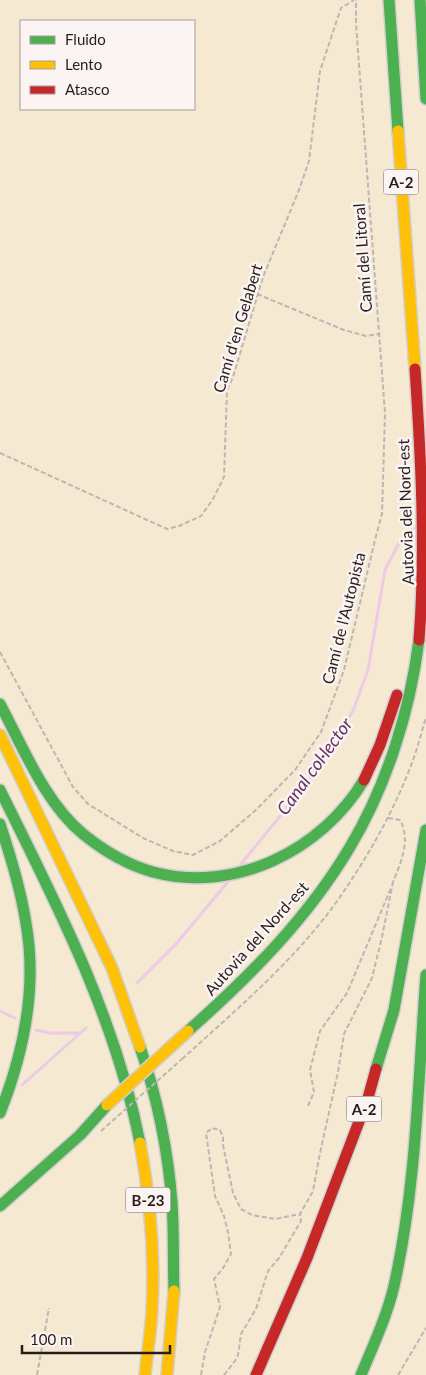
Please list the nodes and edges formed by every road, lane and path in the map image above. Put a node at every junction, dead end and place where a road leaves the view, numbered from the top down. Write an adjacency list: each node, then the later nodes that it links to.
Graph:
1 (355, 0): 5 (path, Camí d'en Gelabert); 6 (path, Camí del Litoral)
2 (389, 0): 9 (highway, Autovia del Nord-est / A-2)
3 (420, 0): 4 (highway)
4 (426, 99)
5 (258, 294): 6 (path); 7 (path, Camí d'en Gelabert)
6 (379, 334): 8 (path, Camí del Litoral)
7 (0, 453)
8 (382, 514): 11 (path, Camí de l'Autopista)
9 (425, 551): 10 (highway, Autovia del Nord-est / A-2)
10 (421, 621): 12 (highway); 21 (highway, Autovia del Nord-est / A-2, bridge)
11 (0, 652)
12 (0, 704)
13 (0, 735): 26 (highway, B-23)
14 (0, 790): 32 (highway, B-23)
15 (388, 818): 18 (path)
16 (0, 824): 23 (highway)
17 (426, 830): 37 (highway, A-2)
18 (393, 882): 22 (path); 28 (path)
19 (426, 975): 38 (highway)
20 (182, 1059): 24 (path, bridge)
21 (107, 1105): 25 (highway, Autovia del Nord-est / A-2); 27 (highway, A-2)
22 (308, 1106)
23 (0, 1113)
24 (101, 1131)
25 (0, 1191)
26 (172, 1203): 33 (highway, B-23); 34 (highway)
27 (0, 1206)
28 (300, 1214): 35 (path); 36 (path)
29 (49, 1308): 31 (path)
30 (426, 1328): 39 (path)
31 (37, 1375)
32 (145, 1375)
33 (167, 1375)
34 (177, 1375)
35 (201, 1375)
36 (224, 1375)
37 (256, 1375)
38 (361, 1375)
39 (398, 1375)

